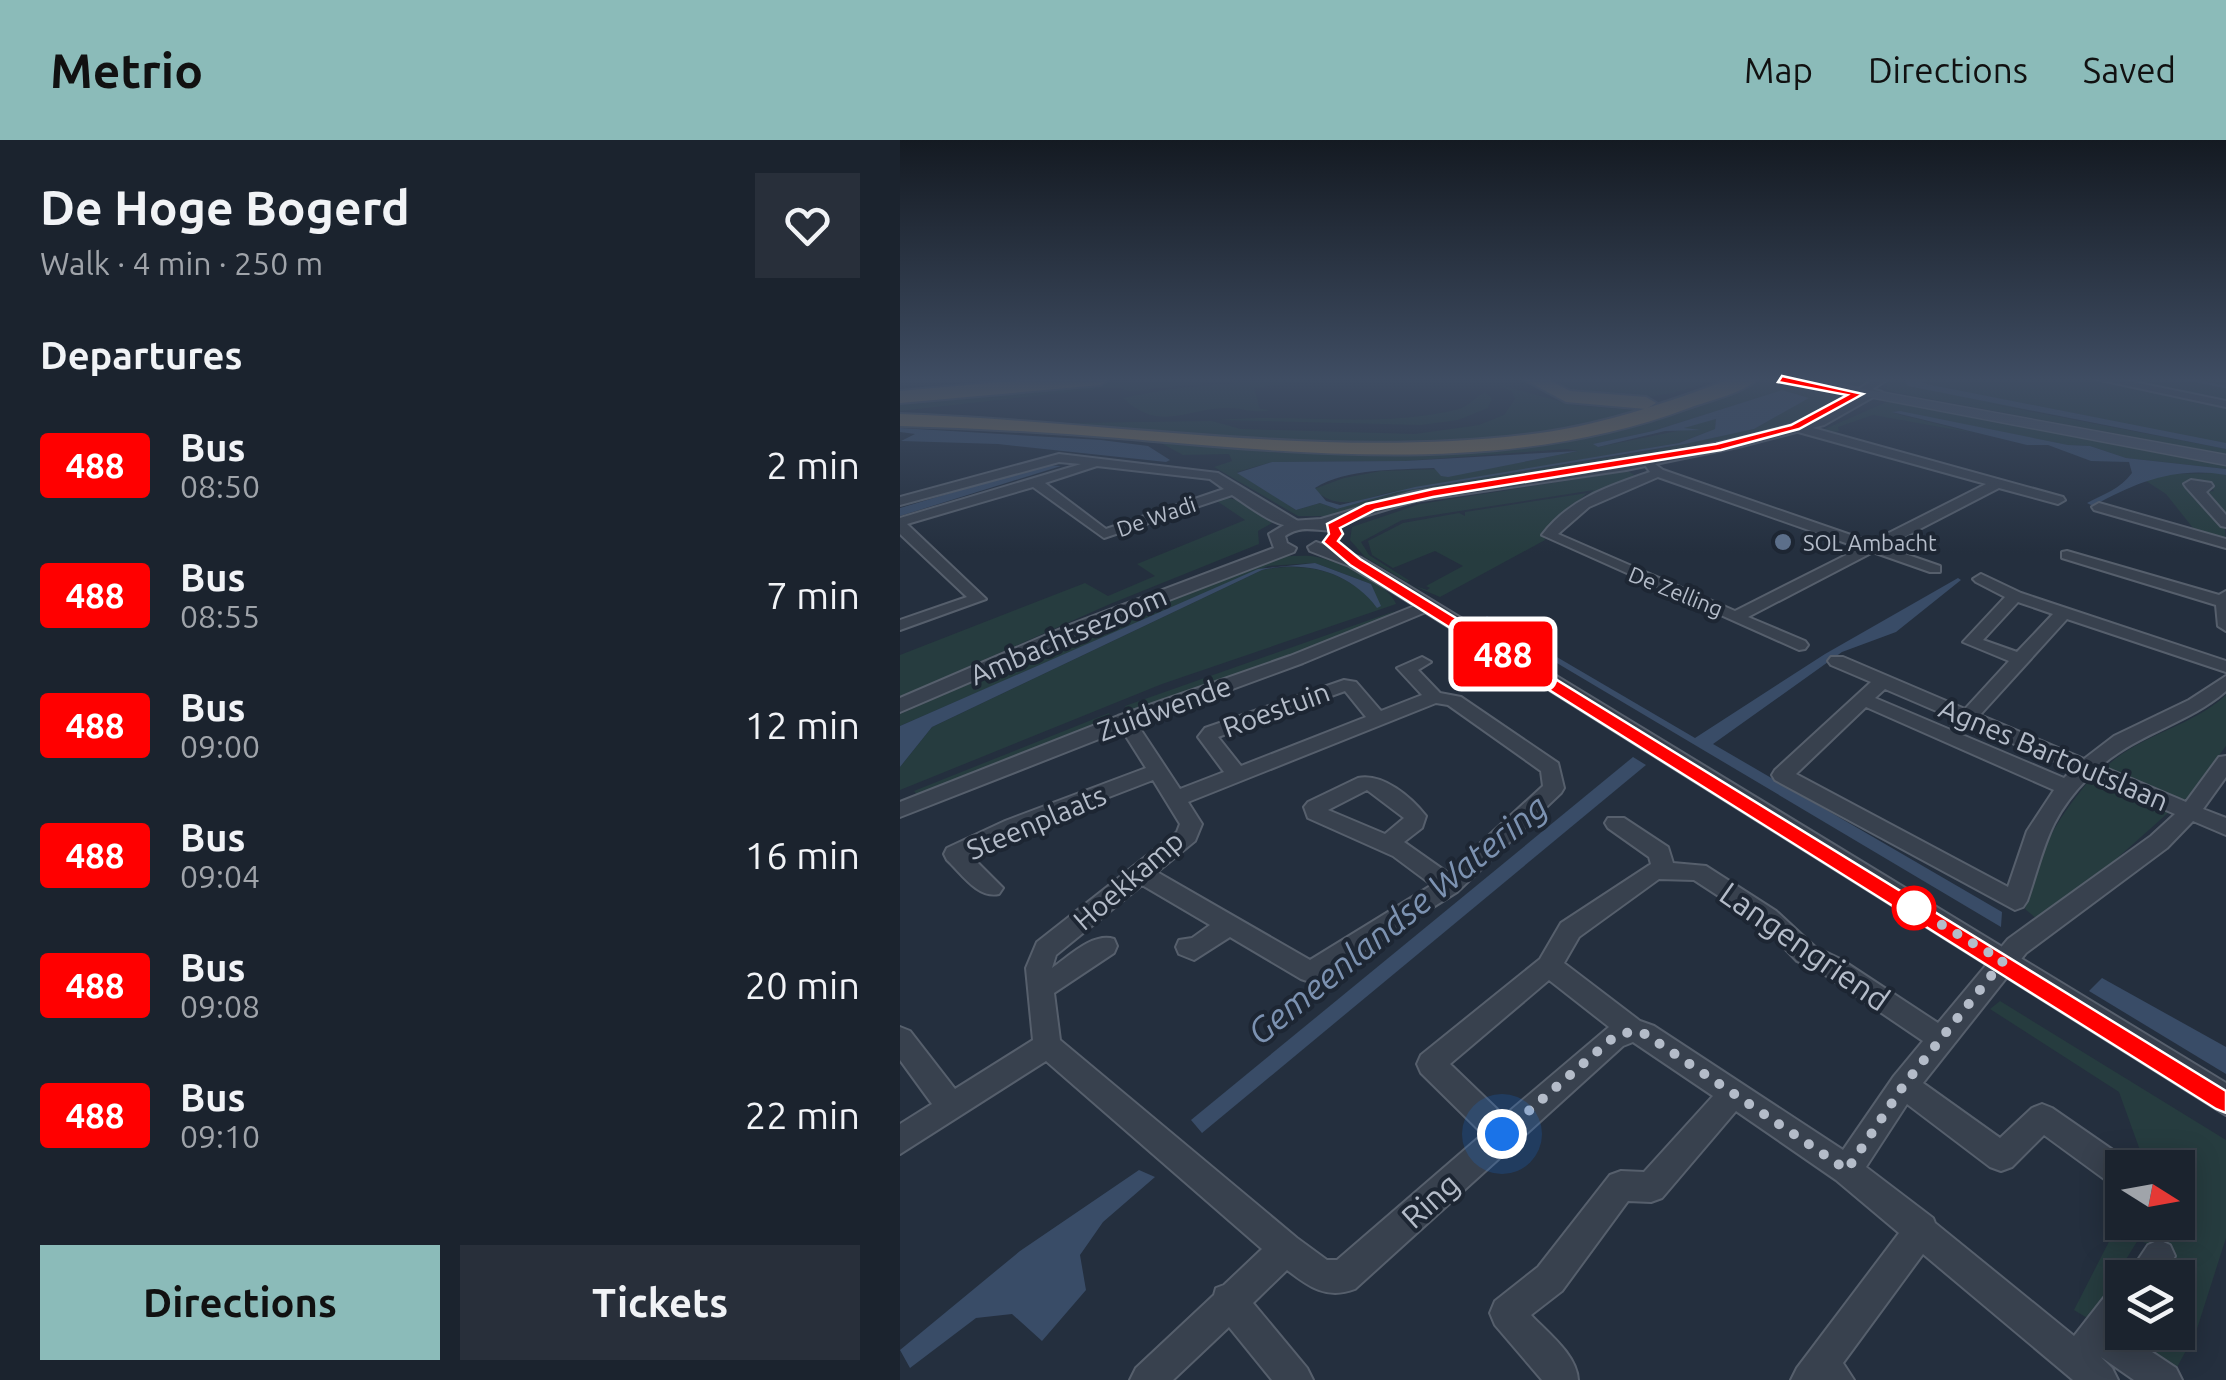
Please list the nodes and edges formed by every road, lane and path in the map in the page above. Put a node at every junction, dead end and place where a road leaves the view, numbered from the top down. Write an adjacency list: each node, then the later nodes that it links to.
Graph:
1 (1158, 437): 2 (highway)
2 (1538, 437)
3 (1750, 437): 6 (street)
4 (1831, 437): 11 (street)
5 (2101, 437): 7 (main road)
6 (1646, 460): 9 (street); 19 (street)
7 (2226, 460)
8 (1073, 465): 10 (street); 12 (street); 15 (street)
9 (1658, 473): 22 (street); 30 (street, De Zelling)
10 (1034, 482): 12 (street, De Wadi); 18 (street)
11 (1998, 483): 14 (street); 22 (street)
12 (1234, 490): 20 (street)
13 (2198, 491): 17 (street)
14 (2058, 500)
15 (900, 501)
16 (2099, 508): 21 (street)
17 (2226, 523)
18 (900, 524): 31 (street)
19 (1325, 535): 20 (street); 20 (street); 28 (street)
20 (1287, 536): 42 (street, Ambachtsezoom)
21 (2226, 544)
22 (1873, 548): 24 (street); 30 (street)
23 (2068, 555): 27 (street)
24 (1935, 569)
25 (1981, 579): 26 (street)
26 (2015, 596): 29 (street); 34 (street)
27 (2225, 599): 32 (street)
28 (1428, 606): 44 (street, Zuidwende); 65 (street)
29 (2063, 613): 34 (street); 37 (street)
30 (1738, 616): 33 (street, De Zelling)
31 (900, 626)
32 (2226, 626)
33 (1799, 645)
34 (2019, 659): 43 (street)
35 (1838, 661): 38 (street, Agnes Bartoutslaan)
36 (1422, 662): 40 (street)
37 (2226, 667)
38 (1883, 681): 41 (street); 43 (street, Agnes Bartoutslaan)
39 (2226, 681): 48 (street)
40 (1434, 698): 45 (street, Roestuin); 60 (street)
41 (1862, 699): 46 (street, Agnes Bartoutslaan); 51 (street)
42 (900, 706)
43 (1968, 717): 46 (street); 48 (street, Agnes Bartoutslaan)
44 (1125, 720): 49 (street, Hoekkamp); 53 (street, Zuidwende)
45 (1379, 720): 50 (street, Roestuin); 50 (street, Roestuin)
46 (1950, 737): 51 (street, Agnes Bartoutslaan)
47 (2226, 762): 54 (street)
48 (2086, 769): 51 (street); 54 (street, Agnes Bartoutslaan)
49 (1158, 772): 52 (street, Hoekkamp); 61 (street, Steenplaats)
50 (1237, 775): 52 (street, Roestuin)
51 (2066, 787)
52 (1176, 799): 59 (street, Hoekkamp)
53 (900, 810)
54 (2190, 812): 56 (street, Agnes Bartoutslaan); 65 (street)
55 (1616, 823): 58 (street)
56 (2226, 827)
57 (1386, 845): 60 (street)
58 (1663, 871): 66 (street); 70 (street, Langengriend)
59 (1142, 874): 62 (street); 67 (street, Hoekkamp)
60 (1449, 886): 62 (street)
61 (991, 888)
62 (1231, 923): 64 (street)
63 (1106, 946): 67 (street, Hoekkamp)
64 (1188, 947)
65 (2003, 961): 70 (street); 74 (street)
66 (1549, 966): 68 (street); 76 (street)
67 (1041, 988): 71 (street, Hoekkamp)
68 (1633, 1031): 73 (street); 76 (street, Ring)
69 (900, 1039): 75 (street)
70 (1941, 1039): 72 (street)
71 (1047, 1046): 75 (street); 81 (street, Ring)
72 (1904, 1085): 78 (street); 79 (street)
73 (1733, 1094): 79 (street); 88 (street)
74 (2226, 1100)
75 (952, 1106): 77 (street)
76 (1502, 1134): 81 (street, Ring)
77 (900, 1140)
78 (2105, 1162)
79 (1847, 1170): 80 (street)
80 (1922, 1229): 84 (street); 85 (street)
81 (1286, 1250): 82 (street)
82 (1228, 1300): 86 (street); 87 (street)
83 (2105, 1334): 84 (street)
84 (2092, 1358): 89 (street)
85 (1822, 1375)
86 (1148, 1380)
87 (1295, 1380)
88 (1560, 1380)
89 (2164, 1380)

